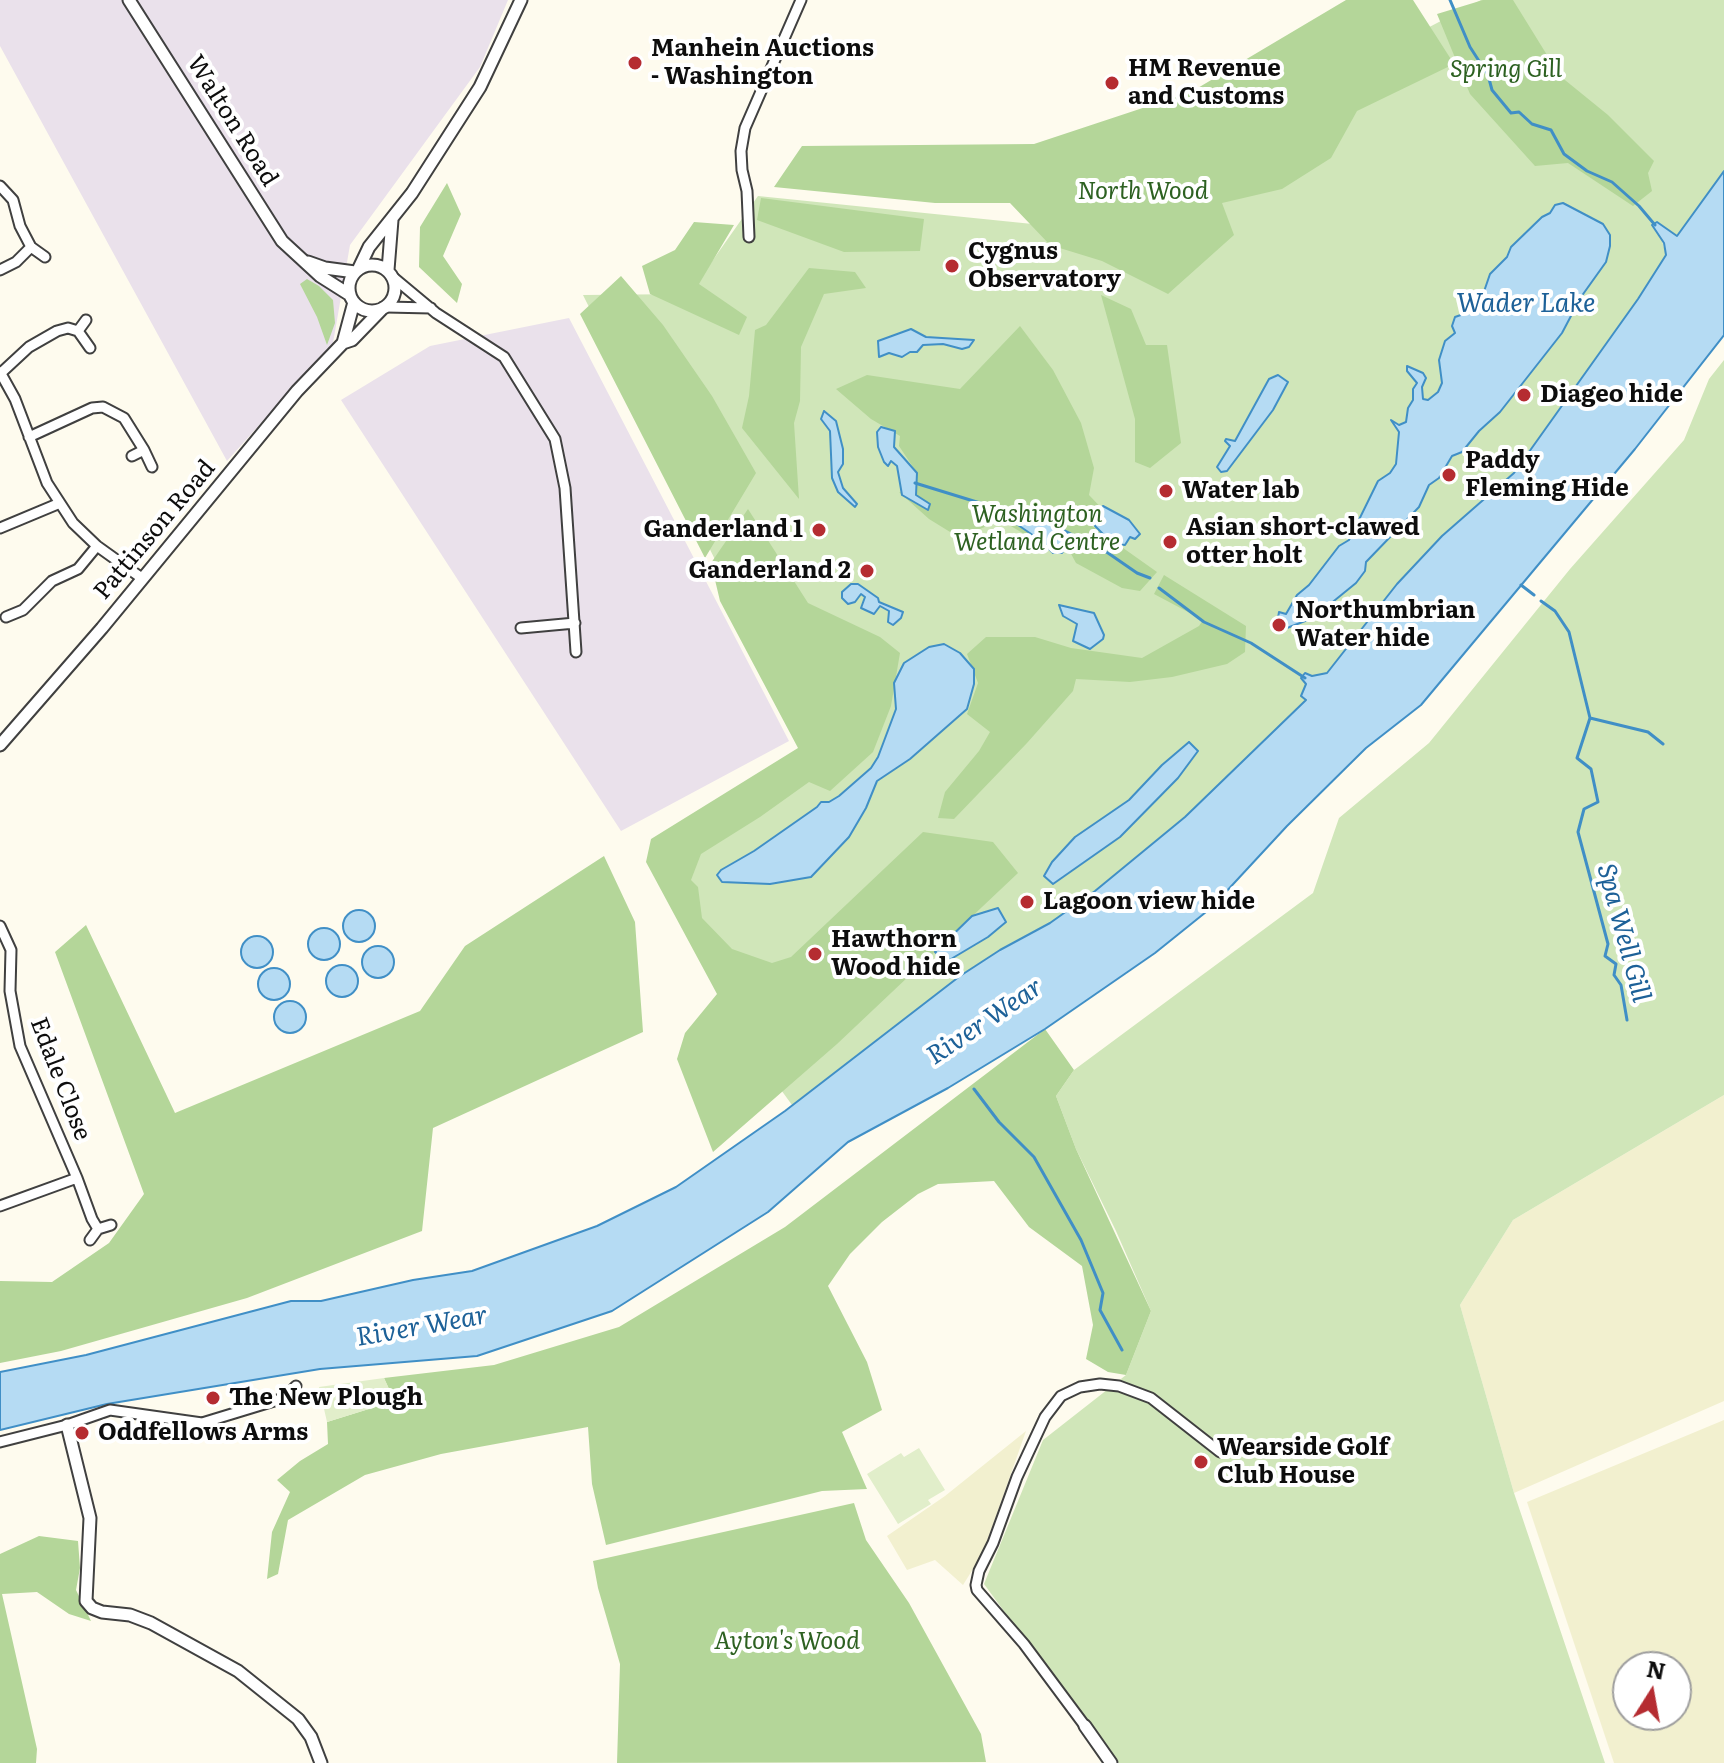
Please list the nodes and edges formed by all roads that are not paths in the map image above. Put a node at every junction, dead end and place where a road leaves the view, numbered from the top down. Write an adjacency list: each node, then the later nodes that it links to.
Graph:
1 (129, 0): 9 (street, Walton Road)
2 (521, 0): 5 (street)
3 (801, 0): 6 (street)
4 (0, 187): 7 (street)
5 (392, 220): 11 (street); 12 (street)
6 (749, 237)
7 (31, 247): 8 (street); 10 (street)
8 (45, 257)
9 (304, 261): 11 (street); 13 (street, Walton Road)
10 (0, 270)
11 (357, 270): 12 (street); 13 (street)
12 (391, 274): 14 (street); 15 (street)
13 (352, 298): 14 (street); 18 (street, Pattinson Road)
14 (384, 308): 15 (street); 18 (street, Pattinson Road)
15 (431, 308): 30 (street)
16 (86, 320): 17 (street)
17 (78, 331): 19 (street); 20 (street)
18 (343, 343): 28 (street, Pattinson Road)
19 (90, 348)
20 (0, 373): 21 (street)
21 (29, 437): 22 (street); 25 (street)
22 (144, 450): 23 (street); 24 (street)
23 (132, 456)
24 (152, 467)
25 (60, 503): 26 (street); 27 (street)
26 (0, 528)
27 (97, 546): 28 (street); 29 (street)
28 (143, 579): 34 (street, Pattinson Road)
29 (3, 616): 32 (street)
30 (575, 623): 31 (street); 33 (street)
31 (521, 628)
32 (6, 630)
33 (576, 652)
34 (0, 745)
35 (0, 926): 36 (street, Edale Close)
36 (13, 1016): 37 (street); 38 (street, Edale Close)
37 (0, 1018)
38 (77, 1178): 39 (street); 41 (street, Edale Close)
39 (0, 1206)
40 (111, 1225): 41 (street)
41 (98, 1229): 42 (street)
42 (90, 1240)
43 (296, 1386): 44 (street)
44 (67, 1425): 45 (street); 48 (street)
45 (0, 1442)
46 (1220, 1452): 47 (street)
47 (1085, 1726): 49 (street)
48 (321, 1763)
49 (1111, 1763)

